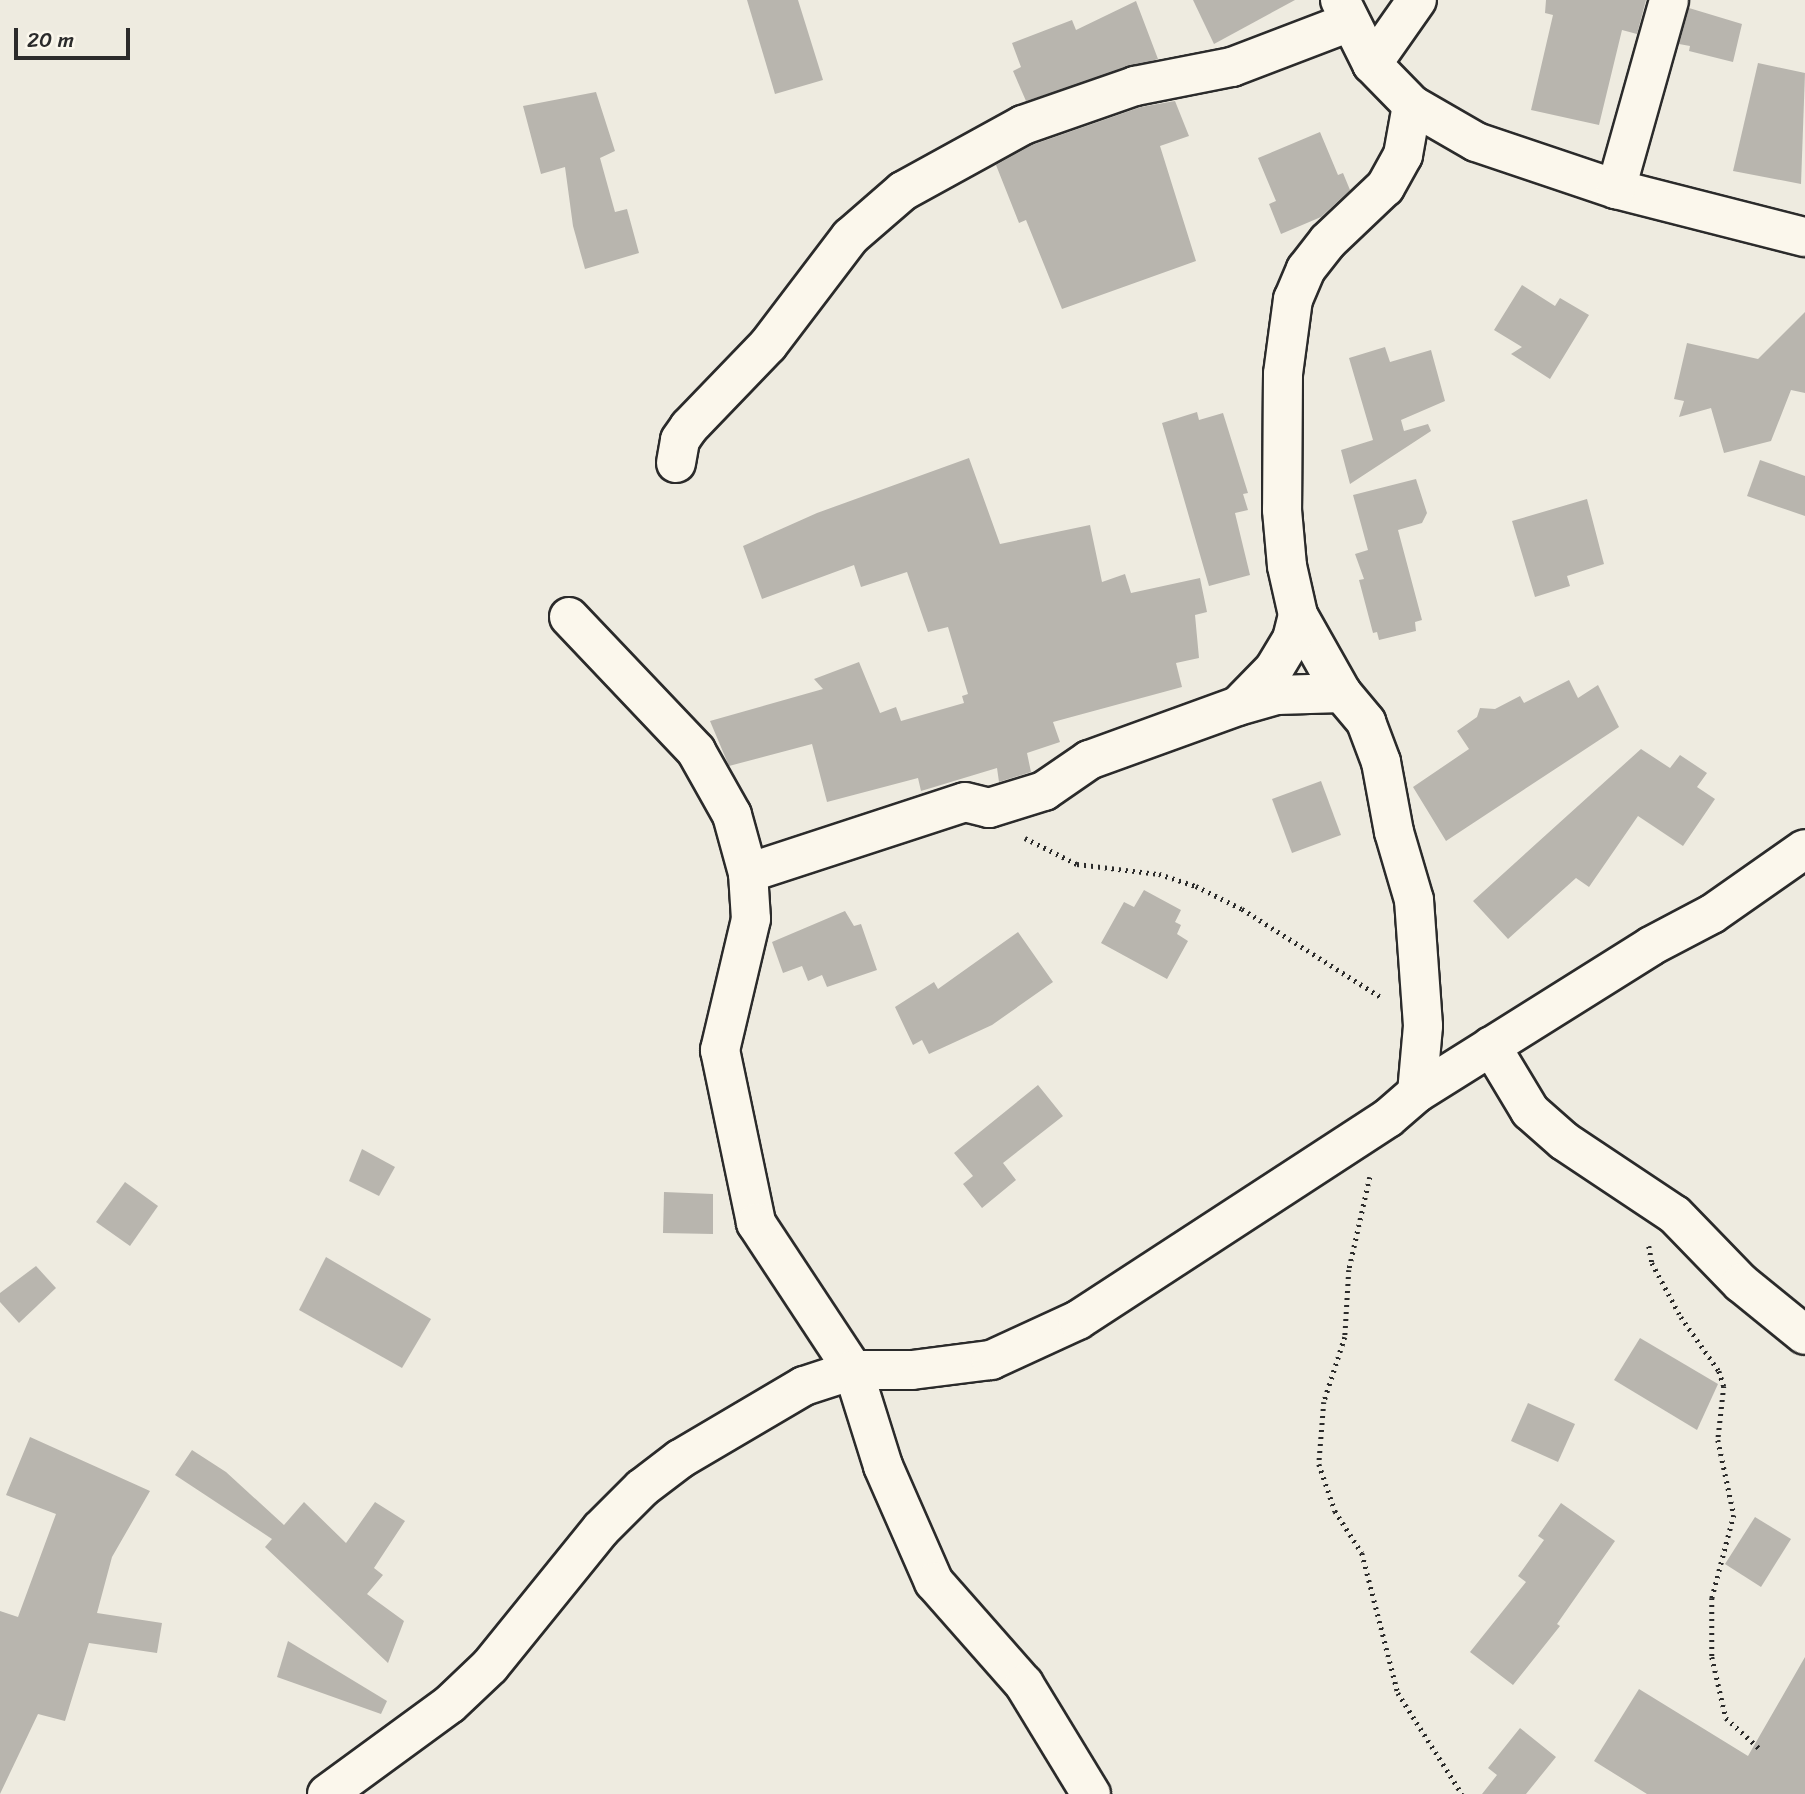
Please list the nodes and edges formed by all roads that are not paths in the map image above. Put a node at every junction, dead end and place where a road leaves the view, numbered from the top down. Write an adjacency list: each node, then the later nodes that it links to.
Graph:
1 (1417, 0): 4 (street)
2 (1669, 0): 6 (street)
3 (1345, 11): 4 (street); 8 (street)
4 (1372, 64): 5 (street)
5 (1412, 105): 6 (street); 9 (street)
6 (1616, 189): 7 (street)
7 (1805, 237)
8 (676, 463)
9 (1298, 615): 11 (street); 12 (street)
10 (569, 617): 14 (street)
11 (1342, 693): 12 (street); 16 (street)
12 (1238, 706): 14 (street)
13 (1805, 849): 15 (street)
14 (748, 873): 18 (street)
15 (1491, 1046): 16 (street); 17 (street)
16 (1417, 1093): 18 (street)
17 (1805, 1335)
18 (853, 1370): 19 (street); 20 (street)
19 (327, 1794)
20 (1091, 1794)

